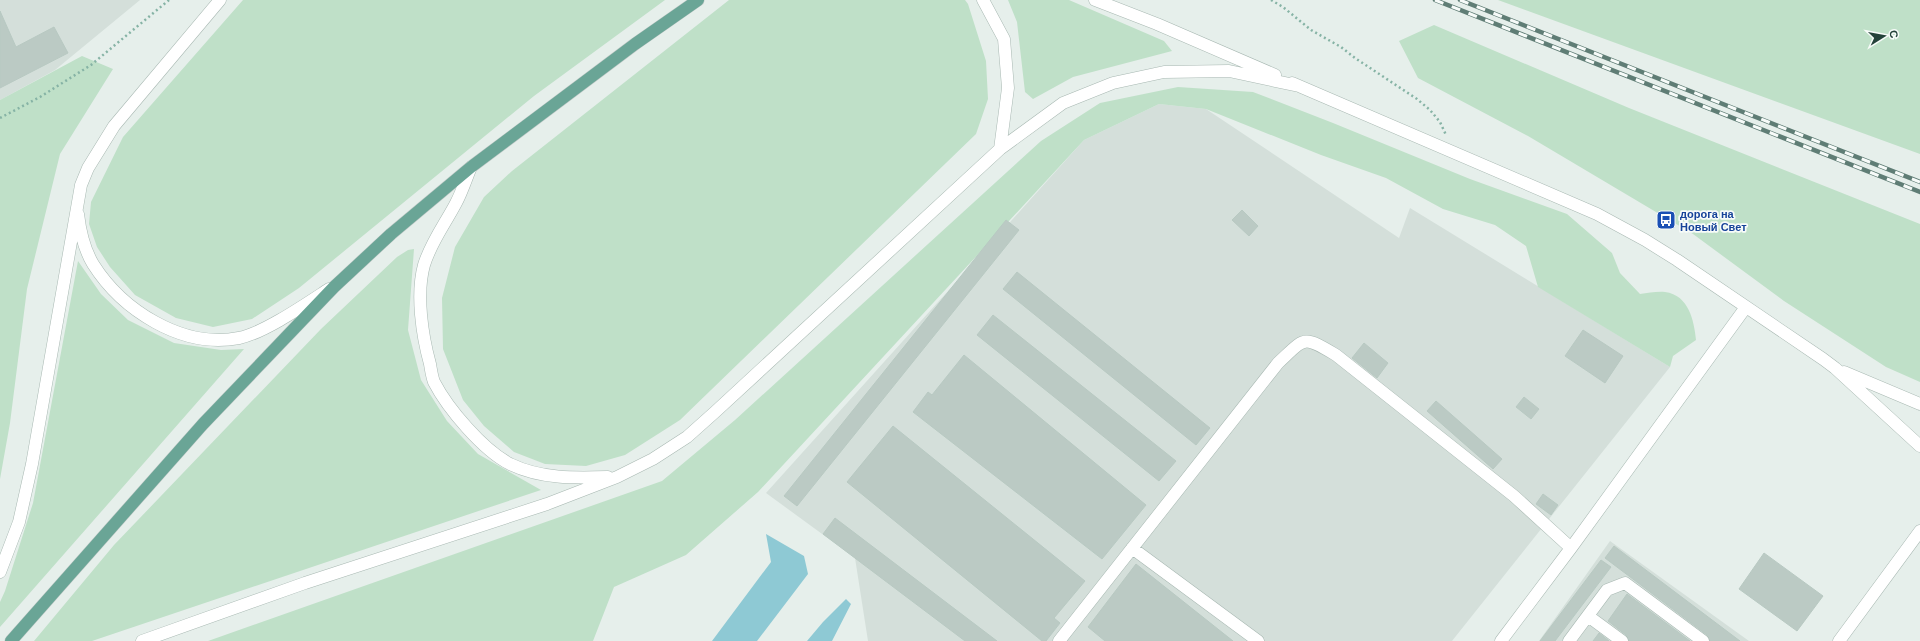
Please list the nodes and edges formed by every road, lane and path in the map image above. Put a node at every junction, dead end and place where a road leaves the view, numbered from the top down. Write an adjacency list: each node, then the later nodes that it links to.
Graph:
1 (169, 0): 8 (path)
2 (220, 0): 12 (street)
3 (698, 0): 11 (main road)
4 (983, 0): 9 (street)
5 (1095, 0): 7 (street)
6 (1271, 0): 10 (path)
7 (1299, 86): 9 (street); 10 (street)
8 (0, 118)
9 (1000, 149): 19 (street)
10 (1454, 152): 14 (street)
11 (471, 167): 13 (main road); 19 (street)
12 (76, 203): 13 (street); 23 (street)
13 (334, 287): 25 (main road)
14 (1746, 307): 15 (street); 22 (street)
15 (1836, 368): 16 (street); 18 (street)
16 (1920, 404)
17 (1920, 431): 18 (street)
18 (1920, 445)
19 (617, 477): 26 (street)
20 (1920, 531): 33 (street)
21 (1132, 548): 22 (street); 27 (street); 28 (street)
22 (1572, 548): 29 (street)
23 (0, 572)
24 (1588, 616): 30 (street); 31 (street); 32 (street)
25 (11, 641)
26 (142, 641)
27 (1059, 641)
28 (1258, 641)
29 (1501, 641)
30 (1569, 641)
31 (1622, 641)
32 (1703, 641)
33 (1839, 641)

